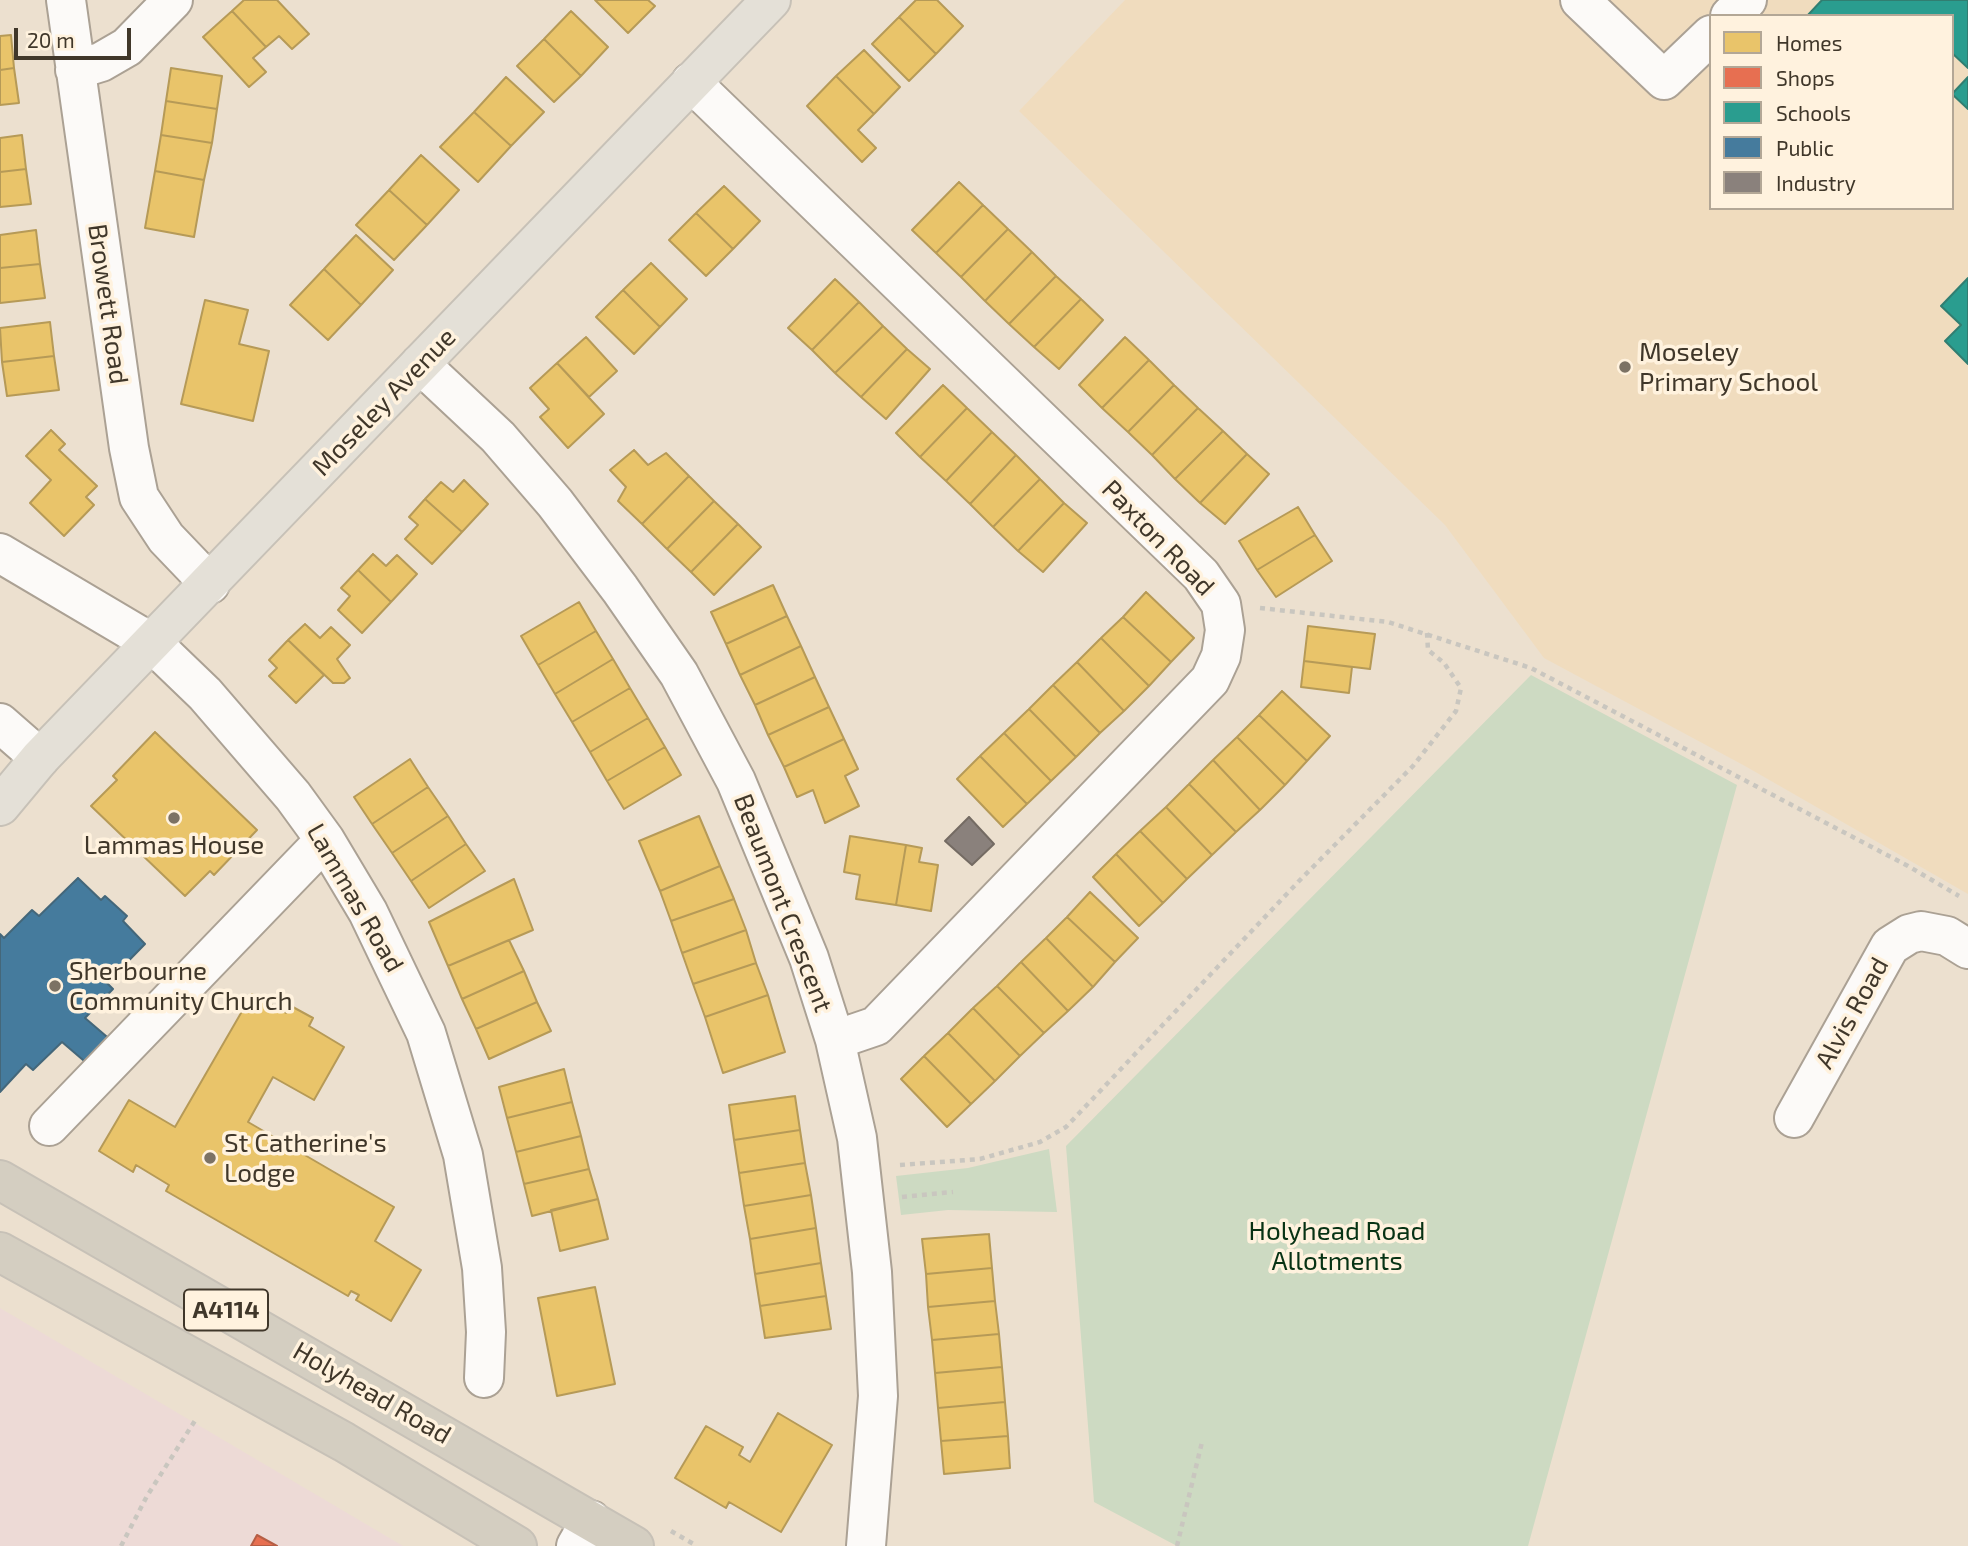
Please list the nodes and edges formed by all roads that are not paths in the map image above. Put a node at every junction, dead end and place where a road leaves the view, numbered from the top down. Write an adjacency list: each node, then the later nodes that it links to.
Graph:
1 (66, 0): 8 (street, Browett Road)
2 (173, 0): 8 (street)
3 (771, 0): 9 (main road, Moseley Avenue)
4 (1580, 0): 7 (street)
5 (1747, 0): 6 (street)
6 (1732, 14)
7 (1709, 37)
8 (75, 70): 12 (street, Browett Road)
9 (691, 82): 10 (main road, Moseley Avenue); 19 (street, Paxton Road)
10 (420, 364): 12 (main road, Moseley Avenue); 19 (street, Beaumont Crescent)
11 (0, 554): 13 (street, Lammas Road)
12 (210, 584): 13 (main road, Moseley Avenue)
13 (152, 643): 15 (main road, Moseley Avenue); 17 (street, Lammas Road)
14 (0, 723): 15 (street)
15 (40, 758): 16 (main road, Moseley Avenue)
16 (0, 806)
17 (325, 840): 21 (street); 24 (street, Lammas Road)
18 (1968, 949): 20 (street, Alvis Road)
19 (835, 1040): 28 (street, Beaumont Crescent)
20 (1794, 1118)
21 (49, 1126)
22 (0, 1180): 25 (highway, Holyhead Road / A4114)
23 (0, 1252): 26 (highway, A4114)
24 (484, 1378)
25 (583, 1533): 27 (highway, Holyhead Road / A4114)
26 (517, 1546)
27 (634, 1546)
28 (866, 1546)

